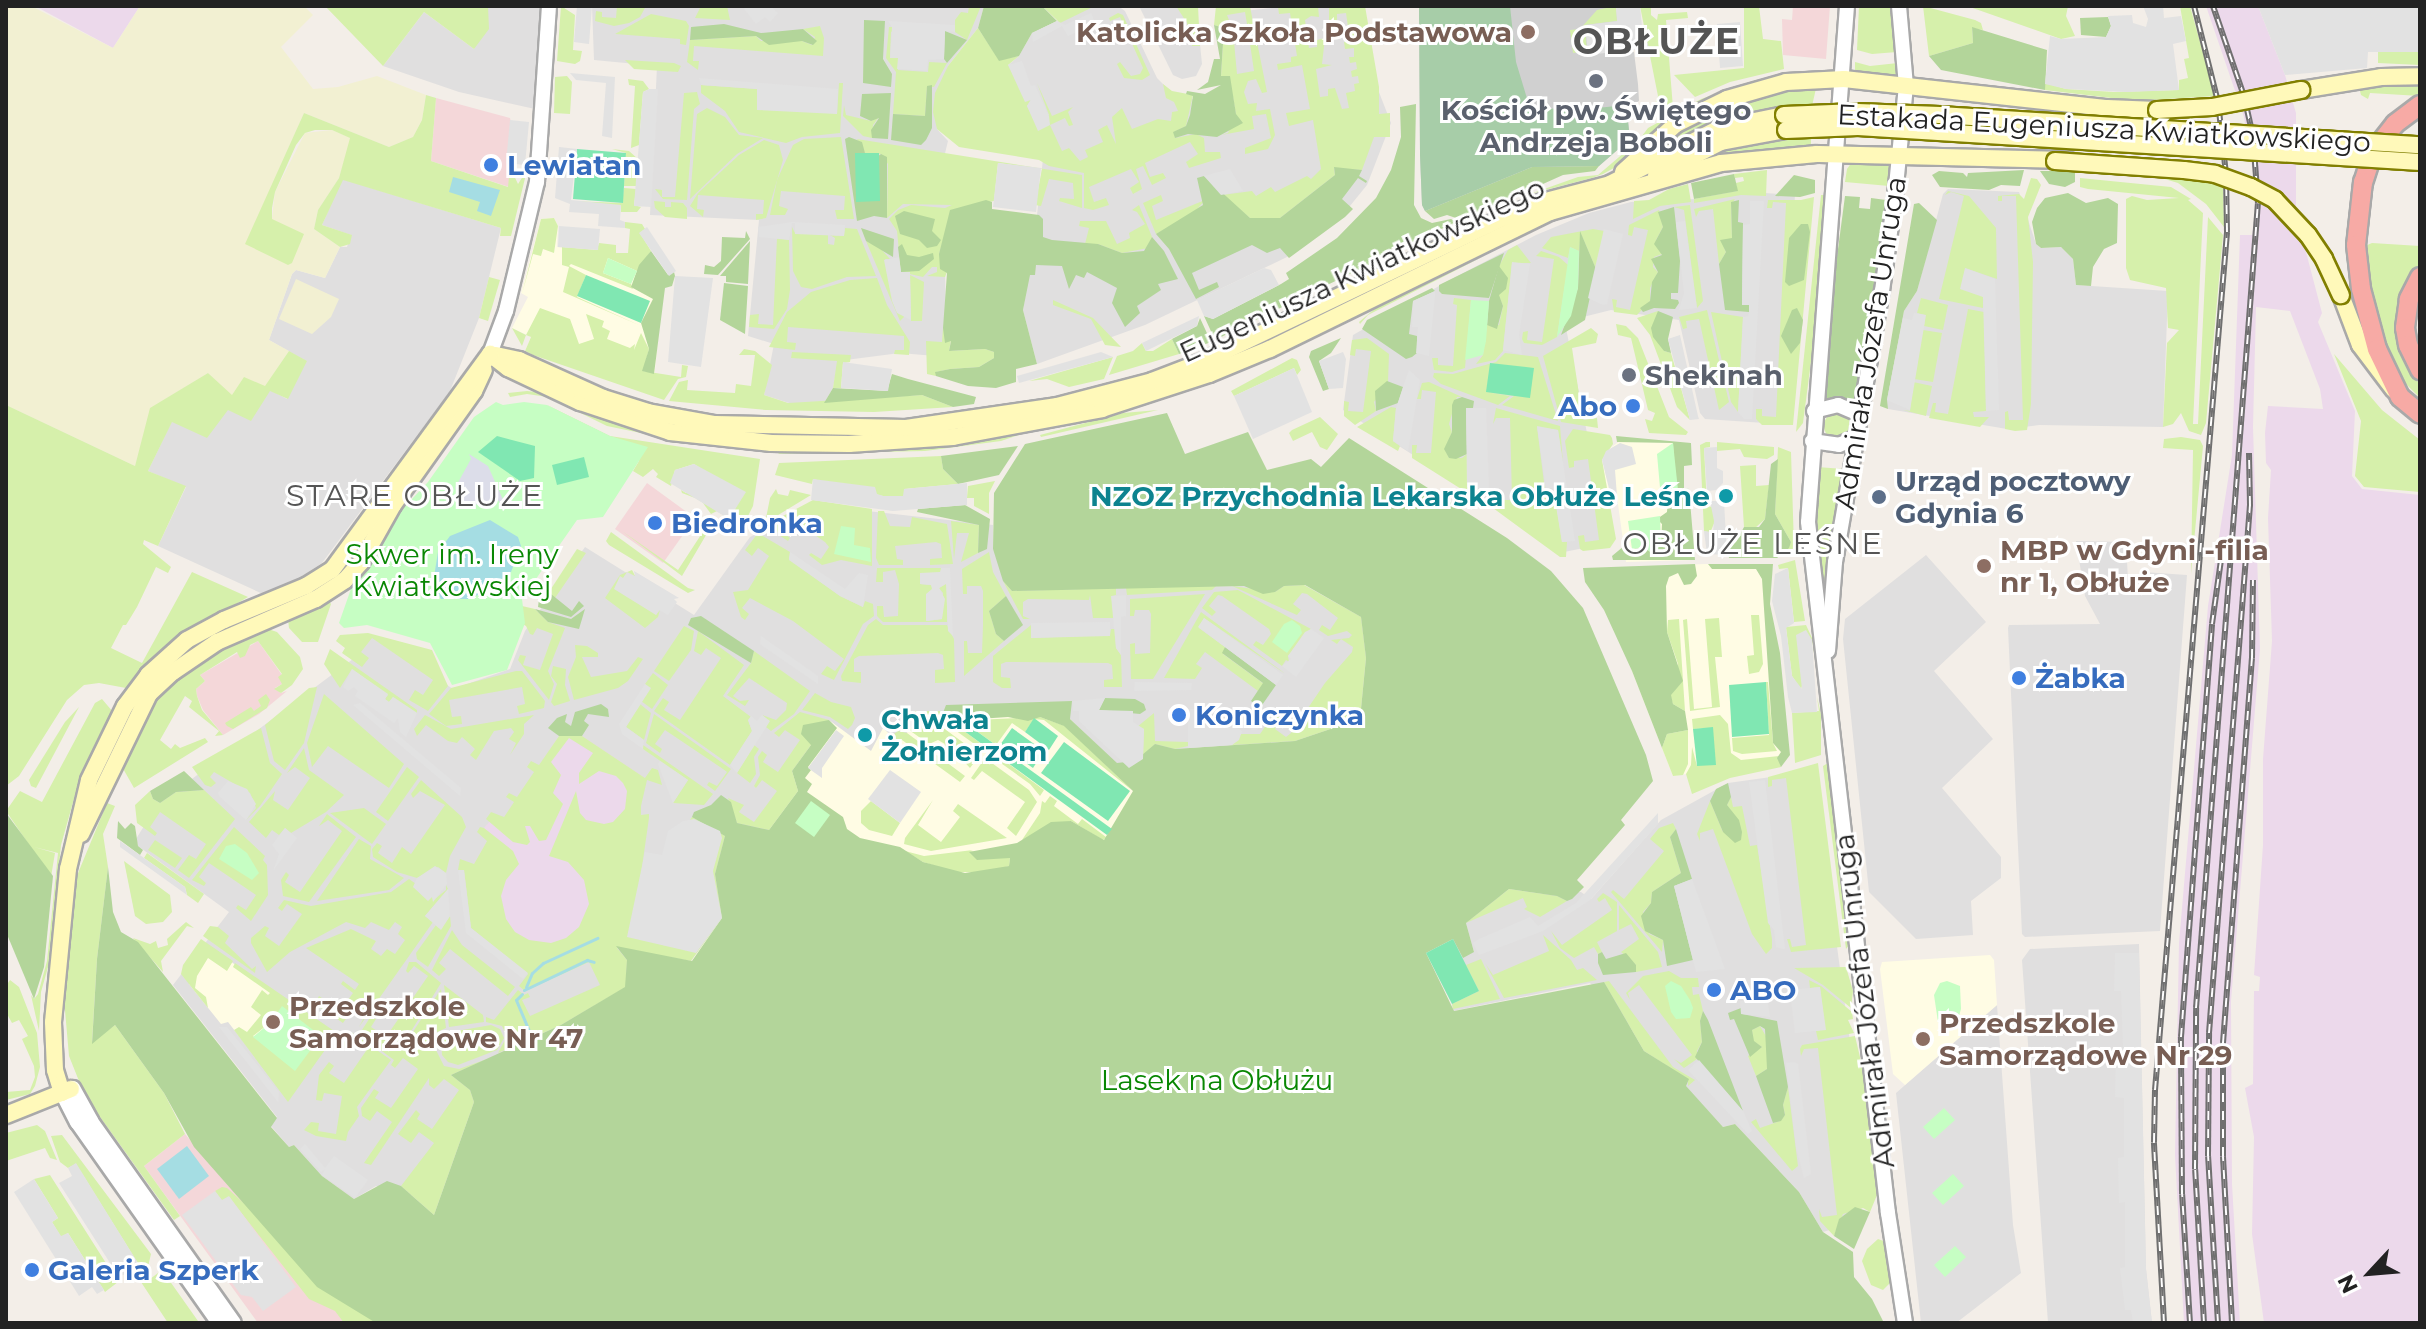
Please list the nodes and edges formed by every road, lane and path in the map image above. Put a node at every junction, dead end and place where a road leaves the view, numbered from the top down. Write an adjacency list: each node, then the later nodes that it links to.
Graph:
1 (549, 6): 21 (street)
2 (1847, 6): 5 (street, Admirała Józefa Unruga)
3 (1899, 6): 6 (street, Admirała Józefa Unruga)
4 (2420, 76): 8 (main road, Estakada Eugeniusza Kwiatkowskiego, bridge)
5 (1844, 79): 6 (main road); 13 (street, Admirała Józefa Unruga); 17 (main road)
6 (1906, 86): 8 (main road); 14 (street, Admirała Józefa Unruga)
7 (2420, 105): 20 (highway, bridge)
8 (2107, 108): 10 (main road, bridge)
9 (1785, 123): 10 (main road, Estakada Eugeniusza Kwiatkowskiego, bridge); 12 (main road, Estakada Eugeniusza Kwiatkowskiego, bridge); 17 (main road, Estakada Eugeniusza Kwiatkowskiego); 18 (main road, Estakada Eugeniusza Kwiatkowskiego)
10 (2190, 132): 11 (main road, Estakada Eugeniusza Kwiatkowskiego, bridge)
11 (2420, 145)
12 (2226, 149): 15 (main road, bridge); 16 (main road, Estakada Eugeniusza Kwiatkowskiego, bridge)
13 (1837, 154): 14 (main road); 18 (main road); 23 (street, Admirała Józefa Unruga)
14 (1899, 155): 15 (main road); 24 (street, Admirała Józefa Unruga)
15 (2055, 161): 20 (main road, bridge)
16 (2420, 162)
17 (1610, 184): 21 (main road, Eugeniusza Kwiatkowskiego)
18 (1634, 187): 21 (main road, Eugeniusza Kwiatkowskiego)
19 (2420, 277): 22 (highway)
20 (2360, 322): 25 (highway)
21 (490, 354): 29 (main road)
22 (2420, 370)
23 (1814, 411): 24 (street); 27 (street, Admirała Józefa Unruga)
24 (1859, 414): 26 (street, Admirała Józefa Unruga)
25 (2420, 414)
26 (1855, 438): 27 (street); 28 (street, Admirała Józefa Unruga)
27 (1812, 441): 28 (street, Admirała Józefa Unruga)
28 (1826, 680): 33 (street, Admirała Józefa Unruga)
29 (68, 1090): 30 (main road); 31 (street); 32 (street)
30 (6, 1115)
31 (219, 1323)
32 (234, 1323)
33 (1905, 1323)

